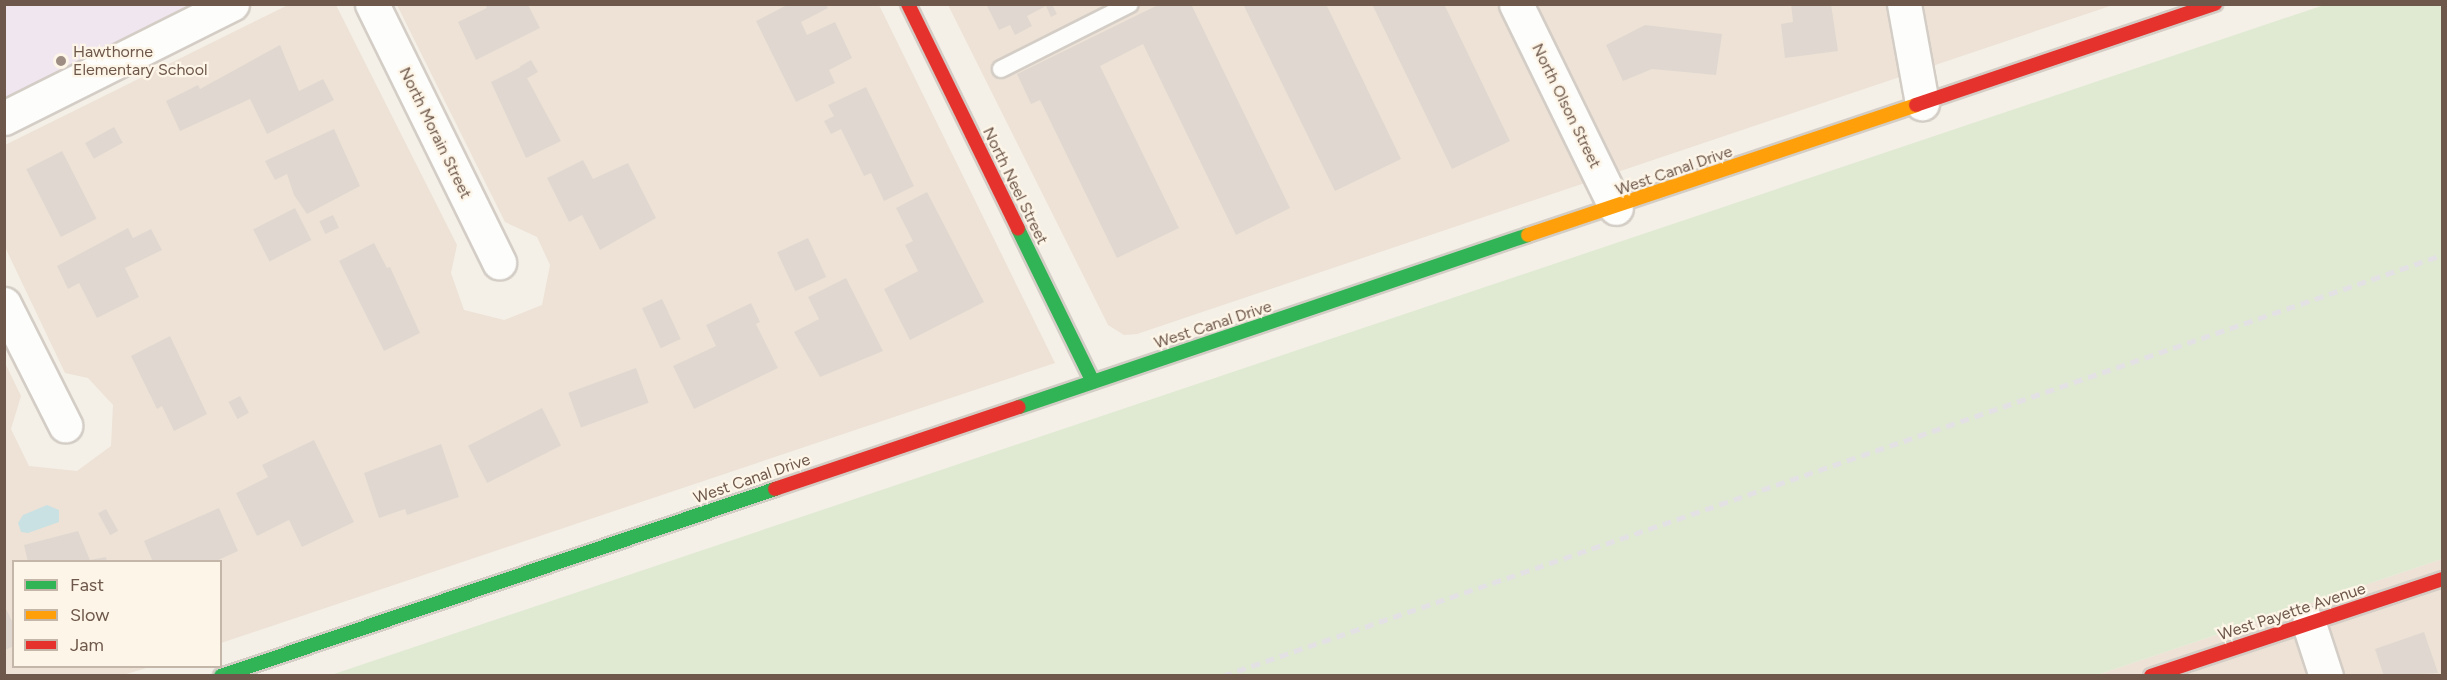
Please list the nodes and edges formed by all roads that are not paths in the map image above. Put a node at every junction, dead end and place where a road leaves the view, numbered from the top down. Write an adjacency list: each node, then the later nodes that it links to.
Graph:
1 (232, 4): 10 (street)
2 (372, 4): 12 (street, North Morain Street)
3 (908, 4): 14 (street, North Neel Street)
4 (1130, 4): 8 (lane)
5 (1516, 4): 11 (street, North Olson Street)
6 (1904, 4): 9 (street)
7 (2215, 4): 9 (street, West Canal Drive)
8 (1001, 69)
9 (1922, 103): 11 (street, West Canal Drive)
10 (4, 118)
11 (1616, 208): 14 (street, West Canal Drive)
12 (499, 262)
13 (4, 304): 15 (street)
14 (1093, 382): 18 (street, West Canal Drive)
15 (65, 425)
16 (2442, 579): 17 (street, West Payette Avenue)
17 (2309, 624): 19 (street, West Payette Avenue); 20 (street)
18 (221, 675)
19 (2151, 675)
20 (2326, 675)

